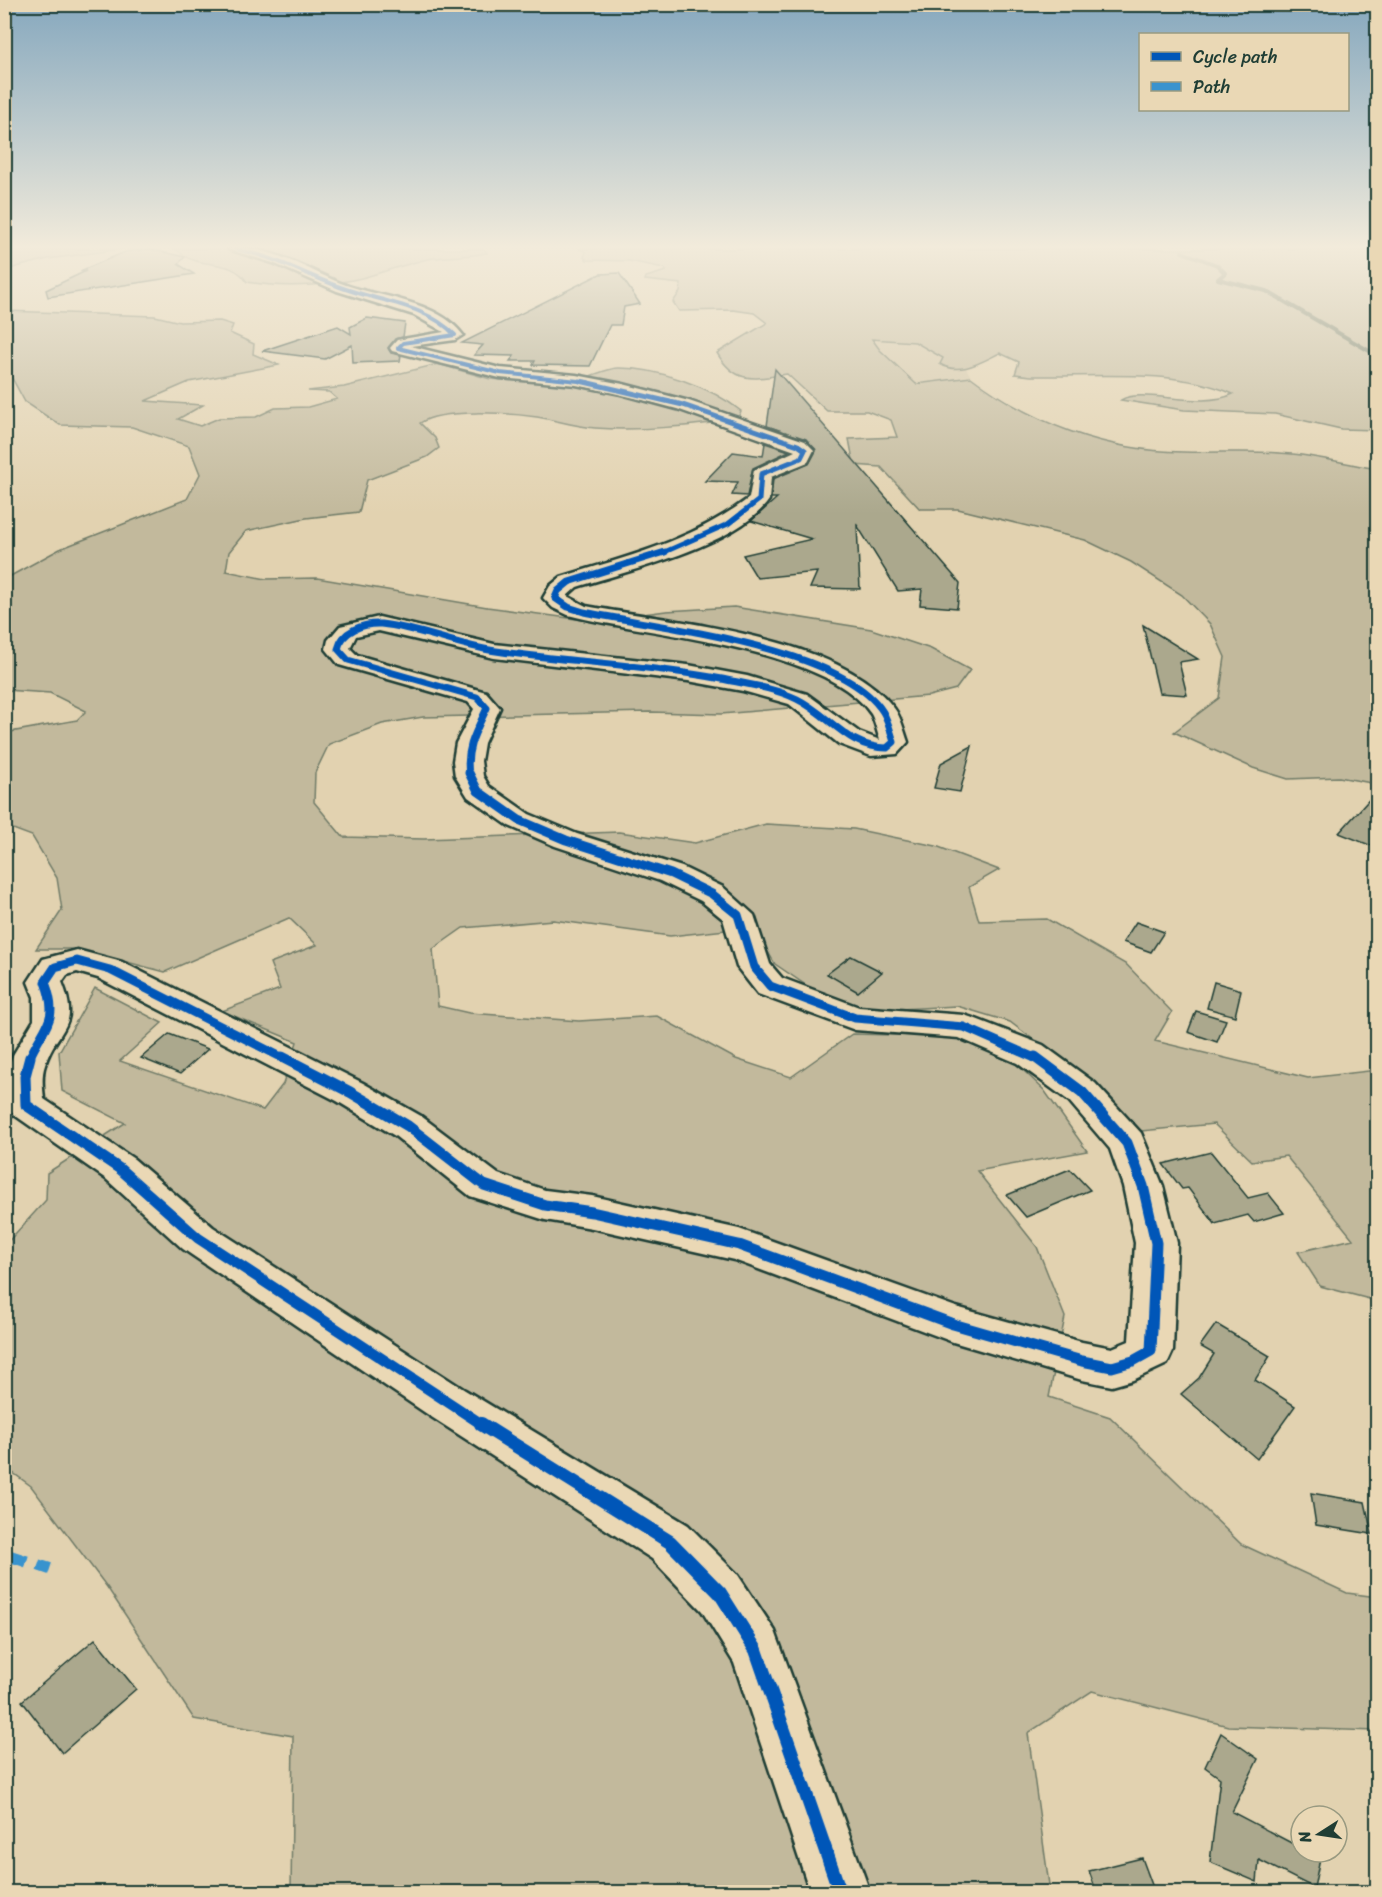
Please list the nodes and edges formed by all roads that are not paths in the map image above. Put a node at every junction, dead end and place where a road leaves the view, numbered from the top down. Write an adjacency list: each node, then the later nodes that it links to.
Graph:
1 (440, 338): 2 (street)
2 (840, 1893)

